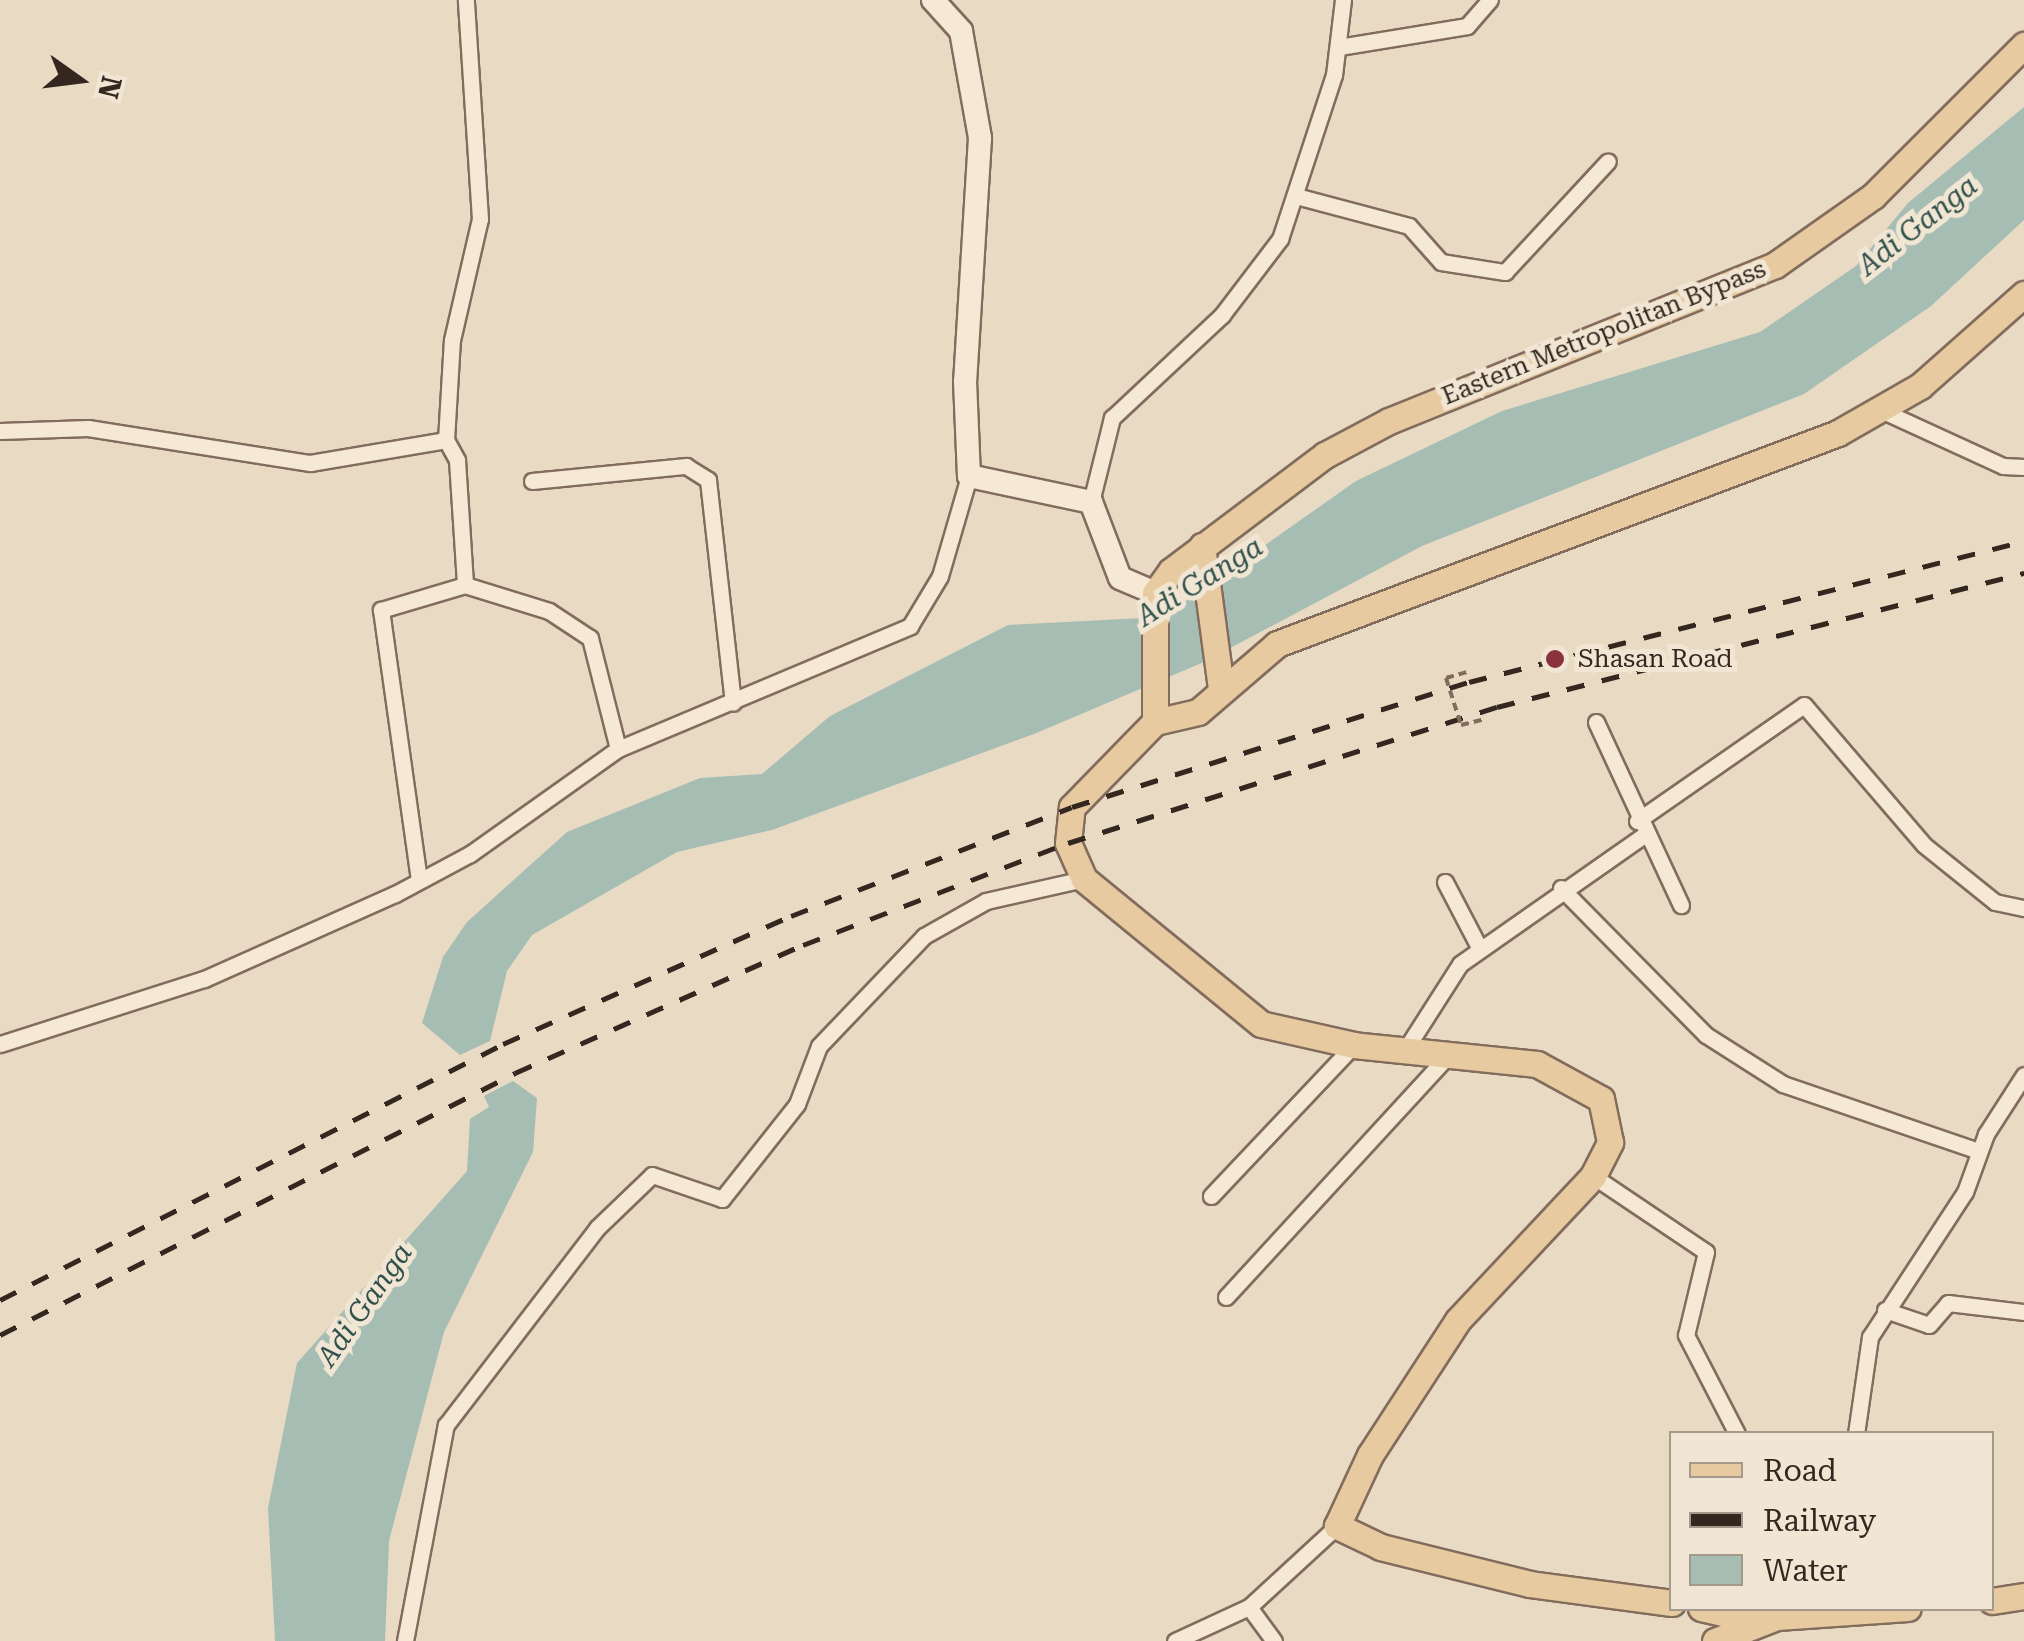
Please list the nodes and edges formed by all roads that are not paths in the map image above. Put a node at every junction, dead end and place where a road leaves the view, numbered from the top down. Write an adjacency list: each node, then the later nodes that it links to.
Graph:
1 (466, 0): 12 (street)
2 (1343, 0): 6 (street)
3 (1490, 0): 6 (street)
4 (946, 3): 14 (main road)
5 (2024, 45): 17 (main road, Eastern Metropolitan Bypass)
6 (1340, 48): 8 (street)
7 (1608, 161): 8 (street)
8 (1296, 196): 16 (street)
9 (2024, 294): 10 (main road)
10 (1883, 411): 13 (street); 20 (main road)
11 (0, 431): 12 (street)
12 (446, 440): 18 (street)
13 (2024, 467)
14 (969, 476): 16 (main road); 21 (street)
15 (532, 481): 21 (street)
16 (1091, 502): 19 (main road)
17 (1202, 546): 19 (main road, Eastern Metropolitan Bypass); 20 (main road)
18 (465, 585): 24 (street); 27 (street)
19 (1156, 602): 22 (main road)
20 (1220, 681): 22 (main road)
21 (733, 703): 24 (street)
22 (1155, 722): 26 (main road)
23 (1596, 722): 25 (street)
24 (618, 749): 27 (street)
25 (1641, 828): 29 (street); 30 (street); 31 (street)
26 (1084, 878): 34 (main road); 54 (street)
27 (419, 880): 33 (street)
28 (1445, 882): 32 (street)
29 (1561, 888): 32 (street); 38 (street)
30 (1681, 905)
31 (2024, 908)
32 (1479, 946): 35 (street)
33 (0, 1044)
34 (1354, 1044): 35 (main road); 40 (street)
35 (1407, 1047): 36 (main road)
36 (1453, 1050): 39 (main road); 41 (street)
37 (2024, 1075): 38 (street)
38 (1978, 1151): 42 (street)
39 (1593, 1176): 44 (street); 46 (main road)
40 (1212, 1196)
41 (1226, 1297)
42 (1885, 1310): 43 (street); 45 (street)
43 (2024, 1312)
44 (1736, 1431)
45 (1856, 1431)
46 (1338, 1526): 49 (main road); 50 (street)
47 (2024, 1596): 48 (main road)
48 (1994, 1601)
49 (1669, 1603)
50 (1249, 1608): 55 (street); 56 (street)
51 (1715, 1611): 53 (main road)
52 (1881, 1611): 53 (main road)
53 (1757, 1621): 57 (main road)
54 (405, 1641)
55 (1175, 1641)
56 (1274, 1641)
57 (1715, 1641)

